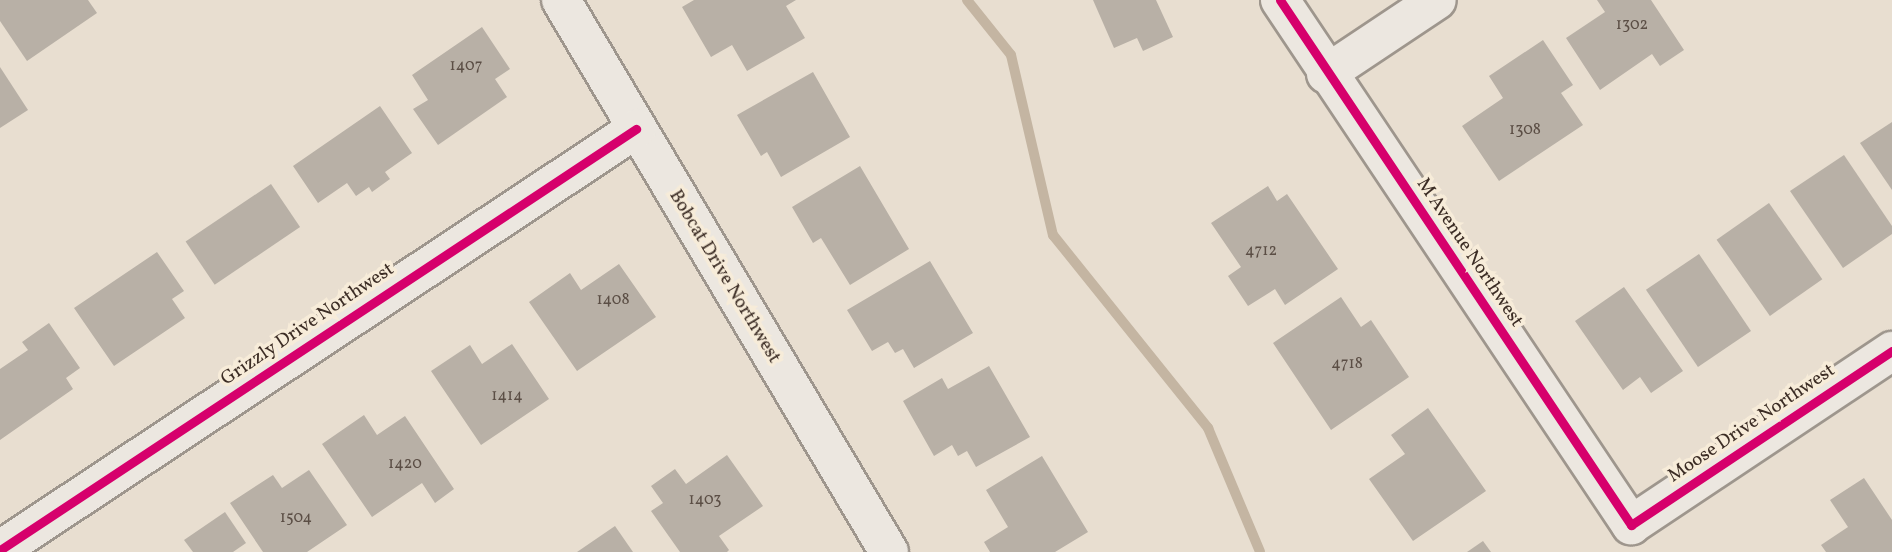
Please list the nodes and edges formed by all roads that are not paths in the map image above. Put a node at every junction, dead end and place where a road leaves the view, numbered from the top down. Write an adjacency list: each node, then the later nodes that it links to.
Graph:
1 (561, 0): 5 (street, Bobcat Drive Northwest)
2 (1279, 0): 4 (street, M Avenue Northwest)
3 (1437, 0): 4 (street)
4 (1326, 74): 7 (street, M Avenue Northwest)
5 (636, 129): 8 (street, Grizzly Drive Northwest); 9 (street, Bobcat Drive Northwest)
6 (1892, 351): 7 (street, Moose Drive Northwest)
7 (1631, 525)
8 (0, 550)
9 (889, 552)

